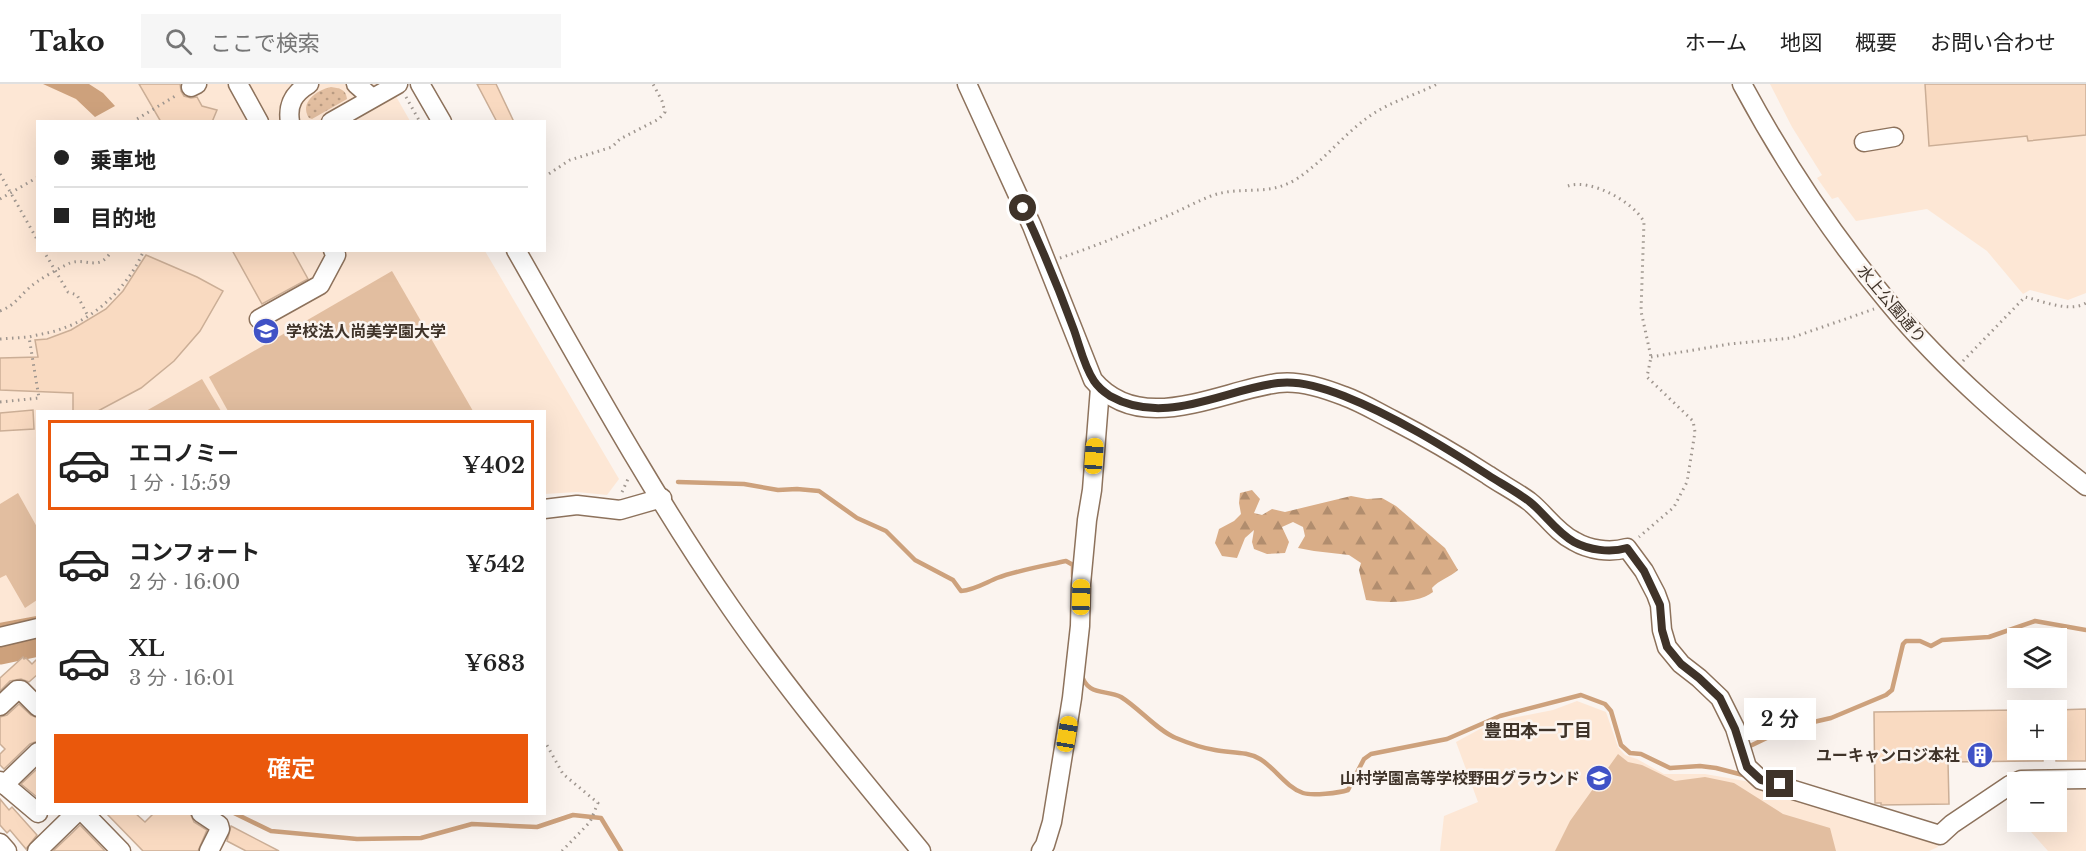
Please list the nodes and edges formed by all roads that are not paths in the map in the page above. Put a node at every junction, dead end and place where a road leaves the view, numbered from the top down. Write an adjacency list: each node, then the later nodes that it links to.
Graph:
1 (238, 84): 9 (street)
2 (309, 84): 10 (street)
3 (356, 84): 8 (street)
4 (420, 84): 12 (street)
5 (967, 84): 18 (street)
6 (1742, 84): 19 (street, 水上公園通り)
7 (400, 89): 8 (street)
8 (372, 98): 11 (street)
9 (258, 120)
10 (290, 120)
11 (334, 120)
12 (441, 120)
13 (1894, 137): 14 (street)
14 (1864, 142)
15 (334, 252): 17 (street)
16 (517, 252): 20 (street)
17 (259, 319)
18 (1100, 388): 36 (street); 42 (street)
19 (2086, 486)
20 (662, 498): 21 (street); 41 (street)
21 (546, 509)
22 (36, 628): 23 (street)
23 (0, 637)
24 (36, 705): 25 (street)
25 (0, 706)
26 (36, 754): 28 (street)
27 (2086, 779): 36 (street)
28 (2, 783): 29 (street)
29 (36, 811)
30 (40, 815): 34 (street)
31 (74, 815): 34 (street)
32 (86, 815): 39 (street)
33 (204, 815): 40 (street)
34 (59, 830): 38 (street)
35 (0, 843): 37 (street)
36 (1944, 843)
37 (7, 851)
38 (37, 851)
39 (121, 851)
40 (209, 851)
41 (921, 851)
42 (1041, 851)

